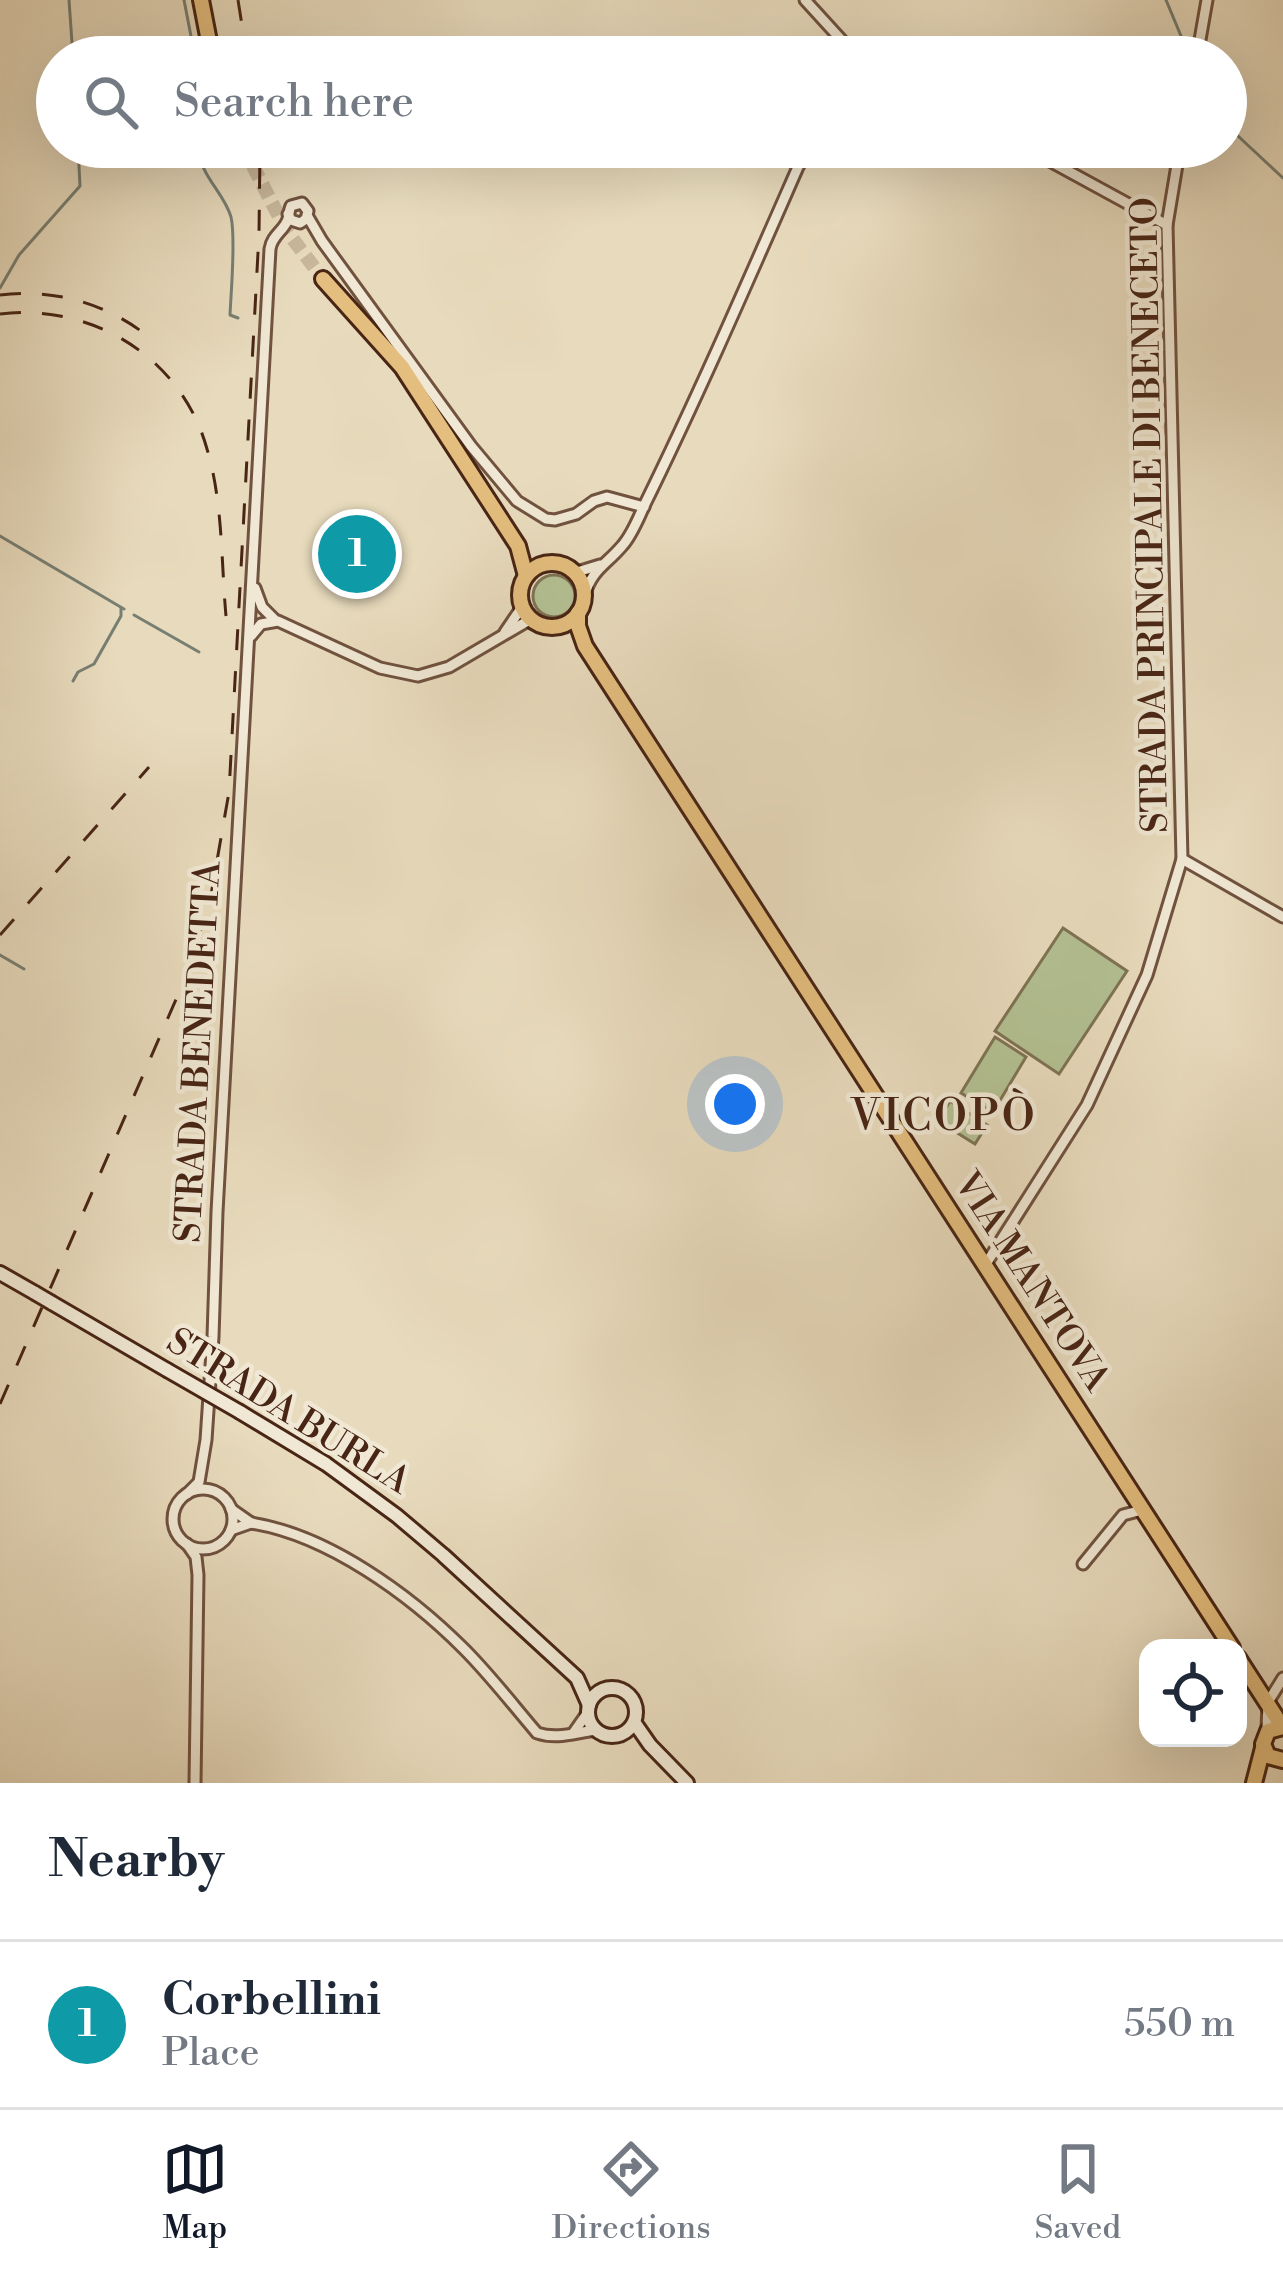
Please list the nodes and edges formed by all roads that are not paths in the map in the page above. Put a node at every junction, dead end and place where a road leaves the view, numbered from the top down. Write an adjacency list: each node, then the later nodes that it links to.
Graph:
1 (201, 0): 4 (main road)
2 (805, 0): 5 (street)
3 (1208, 0): 6 (street)
4 (208, 36)
5 (838, 36)
6 (1201, 36)
7 (798, 168): 12 (street)
8 (1062, 168): 10 (street)
9 (1176, 168): 10 (street, STRADA PRINCIPALE DI BENECETO)
10 (1167, 225): 27 (street, STRADA PRINCIPALE DI BENECETO)
11 (323, 279): 13 (main road)
12 (644, 507): 15 (street); 19 (street, STRADA BENEDETTA)
13 (518, 546): 14 (main road); 17 (main road)
14 (546, 564): 16 (main road); 17 (main road)
15 (600, 565): 16 (street); 18 (street)
16 (574, 573): 18 (main road)
17 (526, 577): 20 (main road)
18 (584, 597): 21 (main road)
19 (256, 605): 22 (street); 23 (street); 26 (street, STRADA BENEDETTA)
20 (526, 613): 22 (street); 24 (main road, VIA MANTOVA)
21 (578, 613): 24 (main road); 25 (main road, VIA MANTOVA)
22 (278, 621): 23 (street)
23 (261, 623): 26 (street, STRADA BENEDETTA)
24 (556, 627): 25 (main road, VIA MANTOVA)
25 (585, 646): 29 (main road, VIA MANTOVA)
26 (248, 647): 31 (street, STRADA BENEDETTA)
27 (1182, 859): 28 (street); 29 (street, STRADA PRINCIPALE DI BENECETO)
28 (1283, 917)
29 (984, 1267): 35 (main road, VIA MANTOVA)
30 (0, 1273): 44 (main road, STRADA BURLA, bridge)
31 (203, 1460): 32 (street, STRADA BENEDETTA); 33 (street, STRADA BENEDETTA)
32 (218, 1493): 33 (street); 34 (street, STRADA BENEDETTA)
33 (187, 1494): 38 (street, STRADA BENEDETTA)
34 (231, 1509): 36 (street, STRADA BENEDETTA); 37 (street)
35 (1142, 1510): 40 (street); 42 (main road, VIA MANTOVA)
36 (251, 1523): 37 (street); 51 (street, STRADA BENEDETTA)
37 (231, 1530): 39 (street)
38 (188, 1544): 39 (street); 41 (street, STRADA BENEDETTA)
39 (216, 1546): 41 (street)
40 (1083, 1564)
41 (198, 1575): 56 (street, STRADA BENEDETTA)
42 (1226, 1639)
43 (1247, 1674): 48 (main road)
44 (577, 1678): 46 (main road, STRADA BURLA); 47 (main road, STRADA BURLA)
45 (1281, 1681): 48 (street)
46 (604, 1689): 47 (main road); 49 (main road, STRADA BURLA)
47 (589, 1709): 50 (main road, STRADA BURLA); 51 (street)
48 (1272, 1717): 54 (main road)
49 (634, 1723): 52 (main road); 53 (main road, STRADA BURLA)
50 (597, 1730): 51 (street); 52 (main road)
51 (574, 1732)
52 (618, 1736): 53 (main road)
53 (650, 1745): 57 (main road, STRADA BURLA)
54 (1263, 1748): 55 (main road); 58 (main road)
55 (1280, 1760): 58 (main road)
56 (195, 1783)
57 (686, 1783)
58 (1256, 1783)

